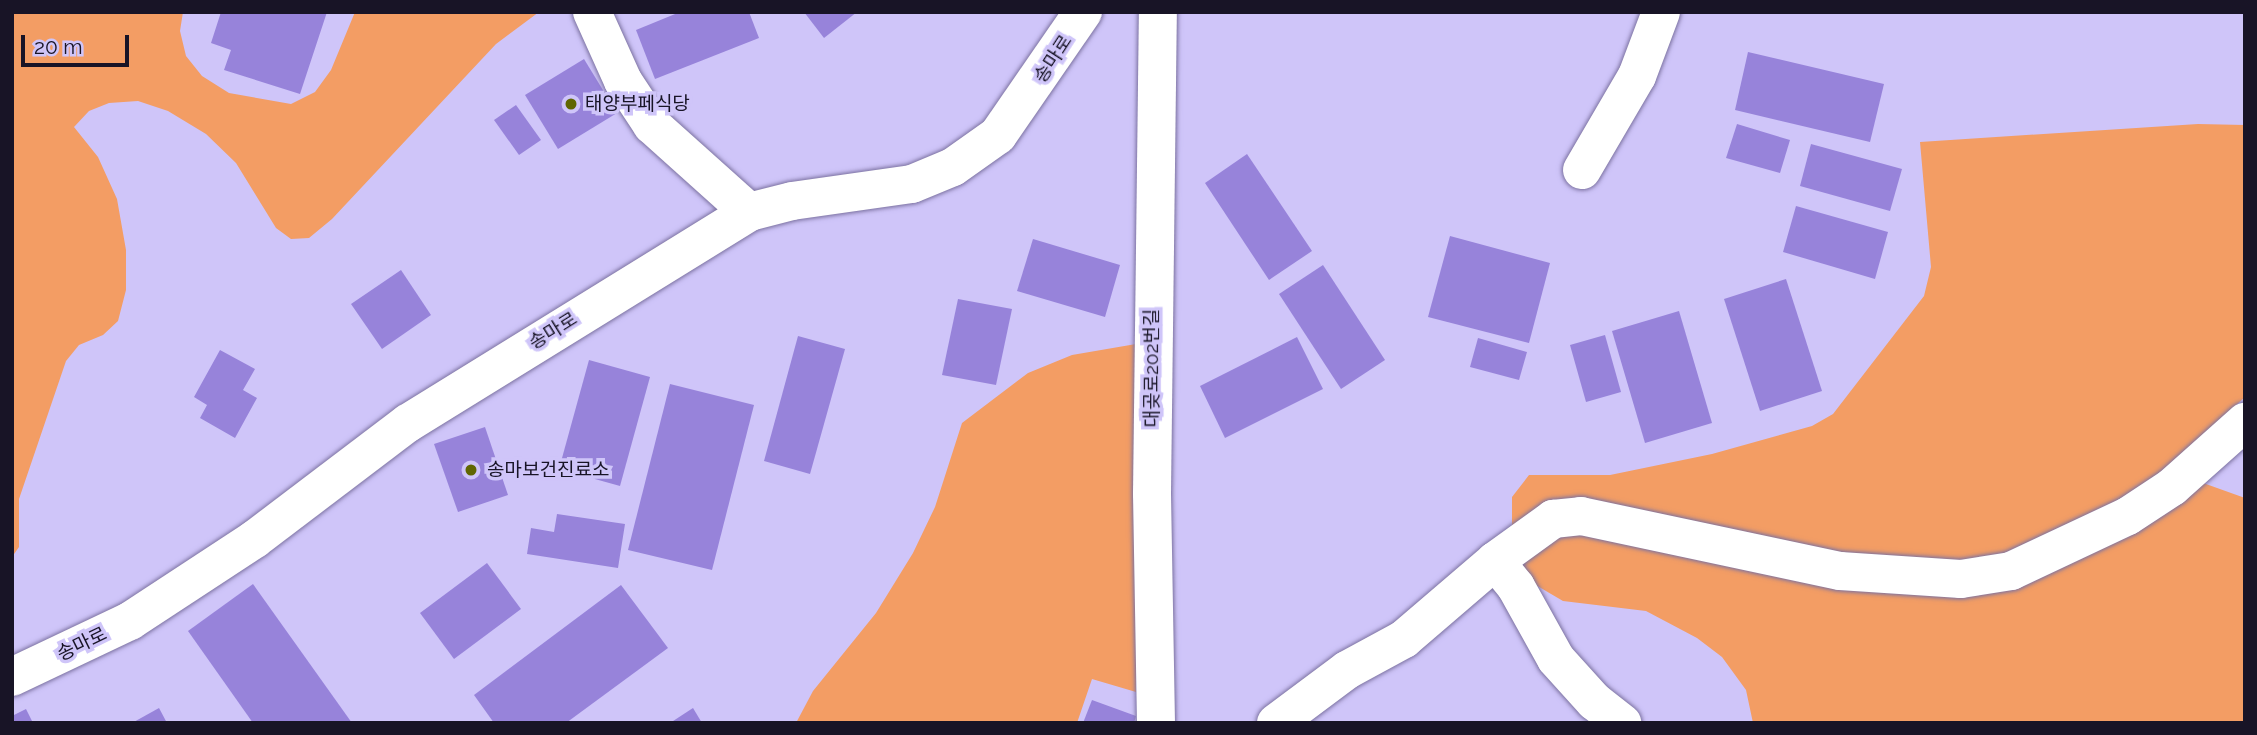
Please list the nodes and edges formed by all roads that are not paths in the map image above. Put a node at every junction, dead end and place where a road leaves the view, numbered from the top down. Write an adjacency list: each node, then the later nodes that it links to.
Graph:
1 (592, 12): 6 (street)
2 (1083, 12): 6 (street, 송마로)
3 (1158, 12): 10 (street, 대곶로202번길)
4 (1661, 12): 5 (street)
5 (1582, 170)
6 (749, 212): 9 (street, 송마로)
7 (2245, 422): 8 (street)
8 (1495, 561): 11 (street); 12 (street)
9 (12, 677)
10 (1156, 723)
11 (1276, 723)
12 (1622, 723)

